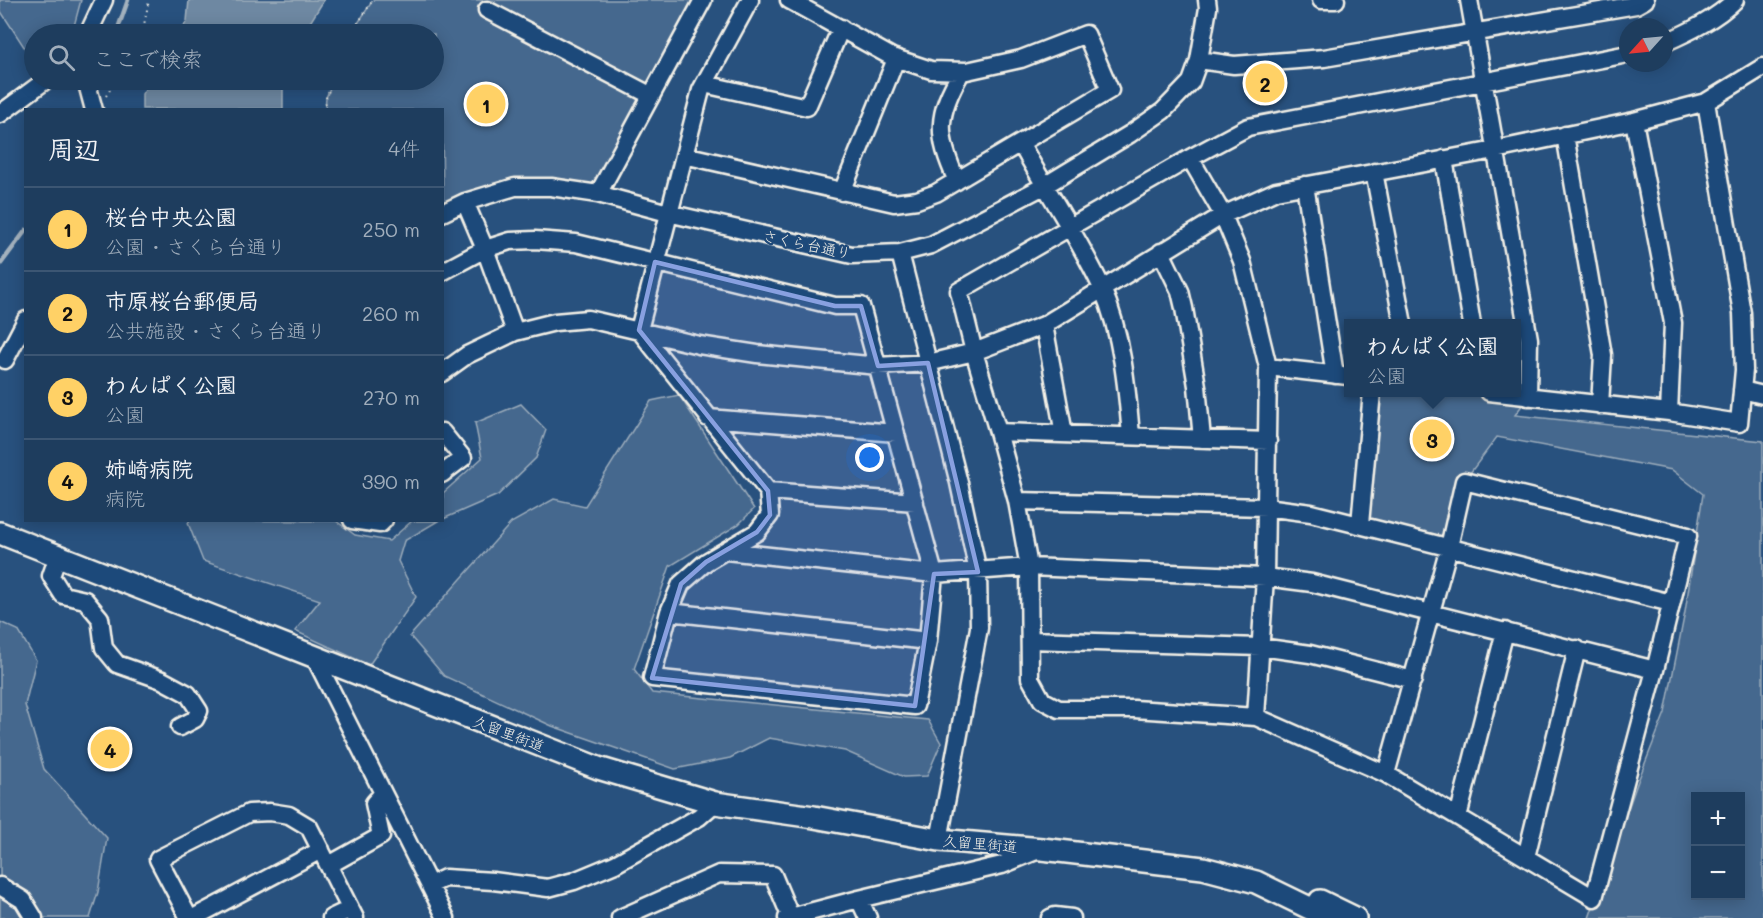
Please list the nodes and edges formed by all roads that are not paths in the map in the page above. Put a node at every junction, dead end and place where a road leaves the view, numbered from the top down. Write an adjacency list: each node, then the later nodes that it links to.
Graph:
1 (104, 0): 12 (street)
2 (703, 0): 25 (street)
3 (750, 0): 22 (street)
4 (789, 0): 13 (street)
5 (1207, 0): 18 (street, さくら台通り)
6 (1322, 0): 7 (street)
7 (1336, 0)
8 (1469, 0): 14 (street)
9 (1645, 0): 14 (street)
10 (1735, 0): 15 (street)
11 (487, 10): 25 (street)
12 (93, 24)
13 (840, 28): 17 (street); 22 (street)
14 (1475, 33): 18 (street); 21 (street)
15 (1673, 39)
16 (1619, 56): 21 (street)
17 (896, 59): 20 (street); 40 (street)
18 (1200, 60): 39 (street, さくら台通り)
19 (1763, 67): 26 (street)
20 (962, 71): 31 (street); 37 (street)
21 (1483, 82): 32 (street); 34 (street)
22 (704, 84): 33 (street)
23 (32, 90): 28 (street)
24 (91, 90): 27 (street)
25 (650, 95): 41 (street)
26 (1706, 102): 29 (street); 67 (street)
27 (99, 104)
28 (0, 114)
29 (1634, 121): 30 (street); 73 (street)
30 (1565, 135): 32 (street); 72 (street)
31 (1021, 144): 37 (street); 39 (street)
32 (1495, 150): 35 (street); 71 (street)
33 (684, 155): 40 (street); 44 (street)
34 (1190, 158): 45 (street); 46 (street)
35 (1444, 159): 36 (street); 54 (street)
36 (1374, 172): 38 (street); 53 (street)
37 (957, 181): 40 (street)
38 (1305, 185): 45 (street); 66 (street)
39 (1044, 186): 46 (street); 49 (street, さくら台通り)
40 (842, 192)
41 (598, 194): 42 (street, さくら台通り); 44 (street, さくら台通り)
42 (465, 202): 43 (street, さくら台通り); 47 (street)
43 (444, 212)
44 (668, 213): 49 (street, さくら台通り); 50 (street)
45 (1223, 215): 48 (street); 64 (street)
46 (1070, 228): 52 (street); 60 (street)
47 (485, 249): 50 (street); 51 (street); 58 (street)
48 (1161, 252): 52 (street); 80 (street)
49 (900, 253): 62 (street)
50 (655, 262): 57 (street); 63 (street)
51 (444, 271)
52 (1102, 289): 56 (street); 79 (street)
53 (1402, 319)
54 (1471, 319)
55 (24, 324): 61 (street)
56 (1044, 325): 60 (street); 78 (street)
57 (639, 330): 58 (street); 63 (street); 74 (street)
58 (515, 332): 65 (street)
59 (24, 350): 61 (street)
60 (974, 352): 62 (street); 75 (street)
61 (2, 362)
62 (928, 363): 63 (street); 95 (street)
63 (878, 366): 76 (street)
64 (1268, 367): 66 (street); 81 (street)
65 (444, 372)
66 (1341, 376)
67 (1742, 390): 68 (street); 73 (street)
68 (1763, 395)
69 (1521, 396): 71 (street)
70 (1372, 397): 89 (street)
71 (1528, 397): 72 (street)
72 (1599, 405): 73 (street)
73 (1669, 412)
74 (708, 418): 76 (street); 83 (street)
75 (998, 432): 78 (street); 84 (street)
76 (896, 433): 85 (street)
77 (444, 434): 82 (street)
78 (1064, 434): 79 (street)
79 (1131, 436): 80 (street)
80 (1202, 439): 81 (street)
81 (1268, 441): 86 (street)
82 (444, 472)
83 (768, 491): 85 (street); 92 (street)
84 (1017, 501): 86 (street); 94 (street)
85 (915, 502): 96 (street)
86 (1266, 507): 89 (street); 97 (street)
87 (366, 522): 88 (street)
88 (382, 522)
89 (1360, 524): 91 (street)
90 (0, 533): 93 (main road, 久留里街道)
91 (1449, 547): 98 (street); 98 (street); 100 (street)
92 (726, 550): 96 (street); 99 (street)
93 (58, 556): 106 (main road, 久留里街道); 110 (street)
94 (1029, 567): 95 (street); 97 (street); 103 (street)
95 (978, 572): 96 (street); 115 (street)
96 (934, 574): 102 (street)
97 (1265, 577): 100 (street); 104 (street)
98 (1671, 603): 107 (street)
99 (669, 612): 102 (street); 102 (street)
100 (1430, 612): 101 (street); 108 (street)
101 (1505, 631): 105 (street); 114 (street)
102 (928, 640)
103 (1030, 640): 104 (street); 109 (street)
104 (1260, 647): 108 (street); 109 (street)
105 (1577, 650): 107 (street); 118 (street)
106 (315, 657): 112 (street); 113 (main road, 久留里街道)
107 (1655, 669): 118 (street)
108 (1413, 680): 111 (street)
109 (1256, 717): 111 (street)
110 (180, 727)
111 (1386, 774): 114 (street)
112 (383, 793): 117 (street); 119 (street)
113 (715, 803): 115 (main road, 久留里街道); 119 (street)
114 (1458, 817): 118 (street)
115 (939, 840): 116 (main road, 久留里街道)
116 (1042, 849): 121 (street); 132 (main road, 久留里街道); 133 (main road, 久留里街道)
117 (325, 857): 122 (street); 124 (street); 124 (street)
118 (1526, 857)
119 (430, 885): 126 (street)
120 (0, 886): 123 (street)
121 (859, 899): 128 (street); 129 (street)
122 (353, 913): 125 (street)
123 (34, 918)
124 (191, 918)
125 (331, 918)
126 (446, 918)
127 (620, 918): 128 (street)
128 (790, 918)
129 (868, 918)
130 (1050, 918): 131 (street)
131 (1072, 918)
132 (1330, 918)
133 (1355, 918)

